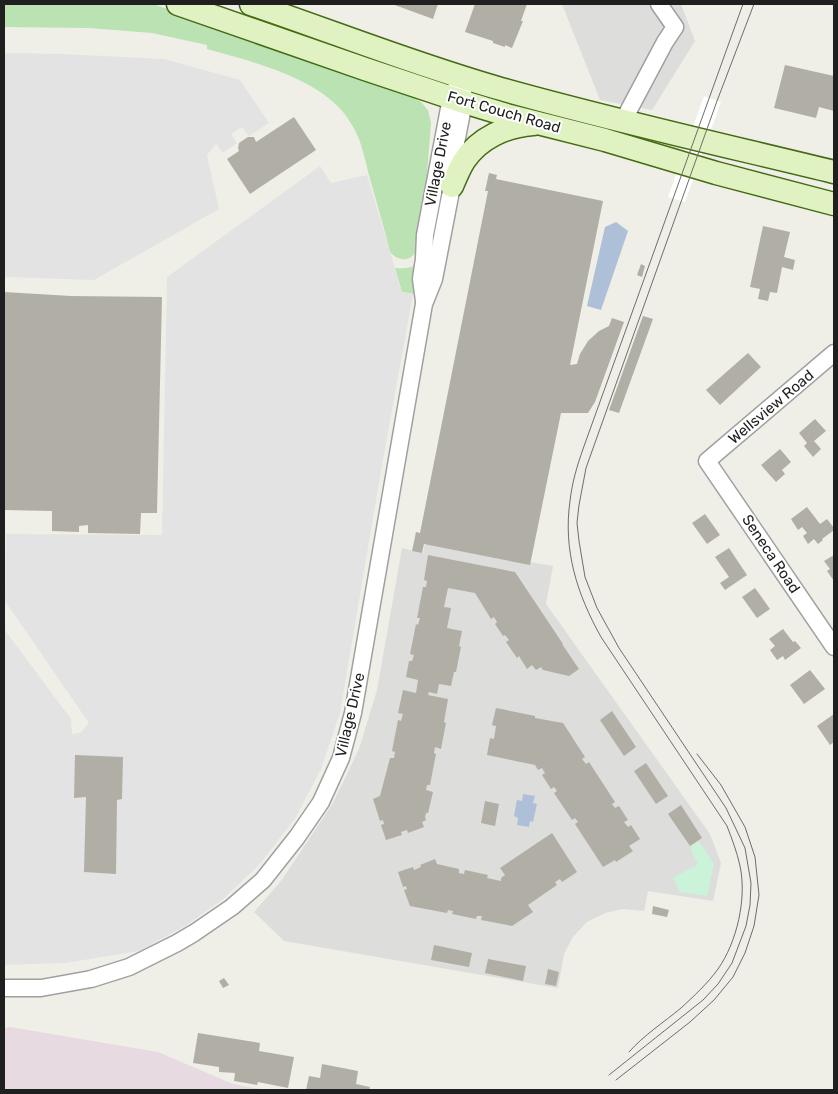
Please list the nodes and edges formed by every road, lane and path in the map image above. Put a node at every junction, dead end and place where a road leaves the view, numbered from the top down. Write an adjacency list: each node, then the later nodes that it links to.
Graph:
1 (178, 4): 5 (street, Fort Couch Road)
2 (660, 4): 6 (street)
3 (256, 5): 4 (street, Fort Couch Road)
4 (462, 78): 5 (street, Village Drive); 6 (street, Fort Couch Road)
5 (458, 100): 7 (street, Fort Couch Road); 9 (street, Village Drive); 11 (street, Village Drive)
6 (623, 121): 8 (street, Fort Couch Road)
7 (542, 124): 9 (street); 10 (street, Fort Couch Road)
8 (834, 172)
9 (452, 186): 11 (street, Village Drive)
10 (834, 204)
11 (424, 304): 15 (street, Village Drive)
12 (834, 353): 13 (street, Wellsview Road)
13 (708, 462): 14 (street, Seneca Road)
14 (834, 647)
15 (4, 988)

